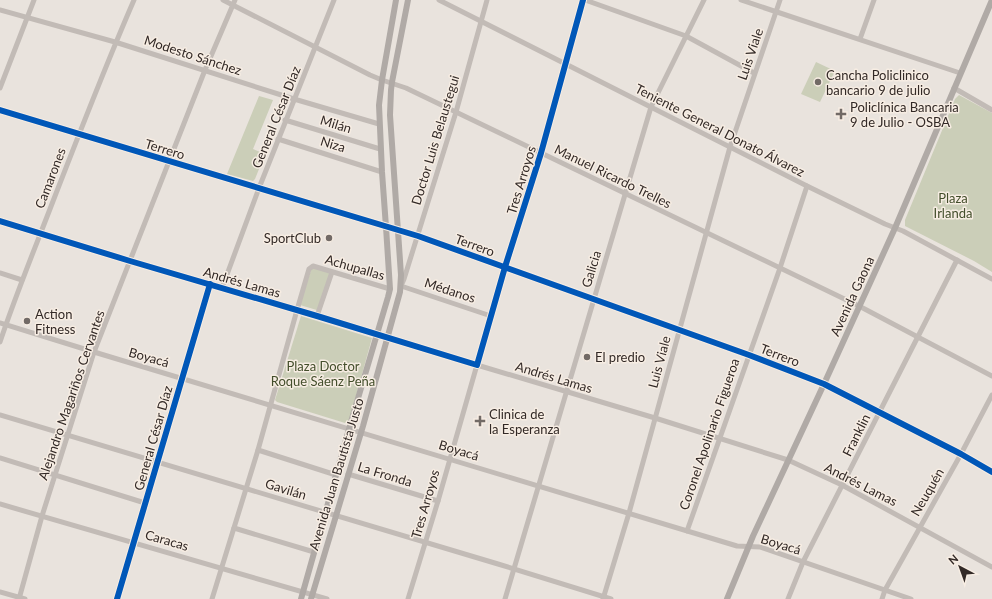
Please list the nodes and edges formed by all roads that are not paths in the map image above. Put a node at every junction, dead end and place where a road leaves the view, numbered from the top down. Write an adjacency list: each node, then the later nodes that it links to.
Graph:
1 (34, 0): 18 (street)
2 (134, 0): 22 (street, Camarones)
3 (223, 0): 15 (street, Manuel Ricardo Trelles)
4 (334, 0): 23 (street, General César Díaz)
5 (396, 0): 28 (main road, Avenida Juan Bautista Justo)
6 (408, 0): 29 (main road, Avenida Juan Bautista Justo)
7 (439, 0): 19 (street, Teniente General Donato Álvarez)
8 (487, 0): 19 (street, Doctor Luis Belaustegui)
9 (584, 0): 20 (street); 24 (street, Tres Arroyos)
10 (704, 0): 20 (street, Galicia)
11 (741, 0): 17 (street)
12 (780, 0): 17 (street, Luis Viale)
13 (874, 0): 21 (street)
14 (992, 0): 27 (main road, Avenida Gaona)
15 (234, 2): 23 (street, Manuel Ricardo Trelles); 25 (street, Alejandro Magariños Cervantes)
16 (0, 10): 18 (street, Modesto Sánchez)
17 (776, 12): 21 (street); 26 (street, Luis Viale)
18 (27, 18): 22 (street, Modesto Sánchez); 30 (street)
19 (482, 22): 24 (street, Teniente General Donato Álvarez); 36 (street, Doctor Luis Belaustegui)
20 (686, 36): 26 (street); 33 (street, Galicia)
21 (860, 39): 27 (street)
22 (115, 42): 25 (street, Modesto Sánchez); 39 (street, Camarones)
23 (316, 47): 28 (street, Manuel Ricardo Trelles); 32 (street, General César Díaz)
24 (566, 65): 33 (street, Teniente General Donato Álvarez); 43 (street, Tres Arroyos)
25 (205, 70): 32 (street, Modesto Sánchez); 44 (street, Alejandro Magariños Cervantes)
26 (754, 73): 41 (street, Luis Viale)
27 (960, 73): 31 (main road, Avenida Gaona)
28 (382, 80): 29 (street, Manuel Ricardo Trelles); 38 (main road, Avenida Juan Bautista Justo)
29 (392, 82): 36 (street, Manuel Ricardo Trelles); 52 (main road, Avenida Juan Bautista Justo)
30 (0, 88)
31 (954, 88): 35 (street); 51 (main road, Avenida Gaona)
32 (294, 99): 37 (street, General César Díaz); 38 (street, Modesto Sánchez)
33 (651, 107): 41 (street, Teniente General Donato Álvarez); 48 (street, Galicia)
34 (0, 110): 39 (street, Terrero)
35 (992, 110)
36 (456, 112): 43 (street, Manuel Ricardo Trelles); 55 (street, Doctor Luis Belaustegui)
37 (285, 120): 40 (street, General César Díaz); 42 (street, Milán)
38 (379, 124): 42 (main road, Avenida Juan Bautista Justo)
39 (79, 134): 44 (street, Terrero); 53 (street, Camarones)
40 (278, 139): 45 (street, Niza); 47 (street, General César Díaz)
41 (730, 147): 46 (street, Teniente General Donato Álvarez); 54 (street, Luis Viale)
42 (380, 149): 45 (main road, Avenida Juan Bautista Justo)
43 (541, 153): 48 (street, Manuel Ricardo Trelles); 58 (street, Tres Arroyos)
44 (170, 162): 47 (street, Terrero); 57 (street, Alejandro Magariños Cervantes)
45 (382, 172): 50 (main road, Avenida Juan Bautista Justo)
46 (807, 186): 51 (street, Teniente General Donato Álvarez); 59 (street, Coronel Apolinario Figueroa)
47 (259, 188): 50 (street, Terrero); 66 (street, General César Díaz)
48 (626, 194): 54 (street, Manuel Ricardo Trelles); 68 (street, Galicia)
49 (0, 221): 53 (street, Andrés Lamas)
50 (386, 227): 52 (street, Terrero); 67 (main road, Avenida Juan Bautista Justo)
51 (895, 228): 56 (street, Teniente General Donato Álvarez); 69 (main road, Avenida Gaona)
52 (397, 230): 55 (street, Terrero); 65 (main road, Avenida Juan Bautista Justo)
53 (41, 233): 57 (street, Andrés Lamas); 63 (street, Camarones)
54 (706, 233): 59 (street, Manuel Ricardo Trelles); 75 (street, Luis Viale)
55 (418, 236): 58 (street, Terrero); 65 (street, Doctor Luis Belaustegui)
56 (957, 260): 62 (street, Teniente General Donato Álvarez); 78 (street, Franklin)
57 (130, 261): 64 (street, Andrés Lamas); 80 (street, Alejandro Magariños Cervantes)
58 (505, 267): 68 (street, Terrero); 72 (street, Tres Arroyos)
59 (780, 268): 69 (street, Manuel Ricardo Trelles); 81 (street, Coronel Apolinario Figueroa)
60 (332, 272): 67 (street, Achupallas); 70 (street, Achupallas); 71 (street)
61 (0, 273): 63 (street)
62 (992, 279)
63 (22, 280): 74 (street, Camarones)
64 (210, 284): 66 (street, Andrés Lamas); 84 (street, General César Díaz)
65 (401, 286): 72 (street, Médanos); 77 (main road, Avenida Juan Bautista Justo)
66 (222, 288): 70 (street, Andrés Lamas)
67 (390, 289): 76 (main road, Avenida Juan Bautista Justo)
68 (594, 300): 75 (street, Terrero); 86 (street, Galicia)
69 (859, 306): 78 (street, Manuel Ricardo Trelles); 85 (main road, Avenida Gaona)
70 (297, 310): 71 (street, Andrés Lamas); 88 (street)
71 (317, 316): 76 (street, Andrés Lamas)
72 (491, 316): 82 (street, Tres Arroyos)
73 (0, 323): 74 (street, Boyacá)
74 (6, 324): 79 (street, Camarones); 80 (street, Boyacá)
75 (679, 330): 81 (street, Terrero); 91 (street, Luis Viale)
76 (377, 335): 77 (street, Andrés Lamas); 92 (main road, Avenida Juan Bautista Justo)
77 (387, 338): 82 (street, Andrés Lamas); 93 (main road, Avenida Juan Bautista Justo)
78 (918, 338): 83 (street, Manuel Ricardo Trelles); 89 (street, Franklin)
79 (0, 342)
80 (94, 352): 84 (street, Boyacá); 94 (street, Alejandro Magariños Cervantes)
81 (749, 355): 85 (street, Terrero); 95 (street, Coronel Apolinario Figueroa)
82 (477, 365): 86 (street, Andrés Lamas); 99 (street, Tres Arroyos)
83 (992, 376)
84 (182, 378): 88 (street, Boyacá); 101 (street, General César Díaz)
85 (824, 384): 89 (street, Terrero); 100 (main road, Avenida Gaona)
86 (566, 392): 91 (street, Andrés Lamas); 107 (street, Galicia)
87 (992, 395): 97 (street, Neuquén)
88 (270, 405): 92 (street, Boyacá); 96 (street)
89 (880, 413): 97 (street, Terrero); 106 (street, Franklin)
90 (0, 414): 94 (street, Gavilán)
91 (655, 418): 95 (street, Andrés Lamas); 113 (street, Luis Viale)
92 (349, 428): 93 (street, Boyacá); 105 (main road, Avenida Juan Bautista Justo)
93 (361, 432): 99 (street, Boyacá); 103 (main road, Avenida Juan Bautista Justo)
94 (68, 435): 101 (street, Gavilán); 104 (street, Alejandro Magariños Cervantes)
95 (720, 439): 100 (street, Andrés Lamas); 118 (street, Coronel Apolinario Figueroa)
96 (258, 450): 105 (street); 108 (street)
97 (961, 454): 102 (street, Terrero); 116 (street, Neuquén)
98 (0, 458): 104 (street)
99 (450, 459): 107 (street, Boyacá); 110 (street, Tres Arroyos)
100 (788, 460): 106 (street, Andrés Lamas); 121 (main road, Avenida Gaona)
101 (158, 461): 108 (street, Gavilán); 109 (street, General César Díaz)
102 (992, 472)
103 (348, 474): 110 (street, La Fronda); 114 (main road, Avenida Juan Bautista Justo)
104 (56, 475): 109 (street); 115 (street, Alejandro Magariños Cervantes)
105 (336, 475): 112 (main road, Avenida Juan Bautista Justo)
106 (842, 485): 116 (street, Andrés Lamas); 123 (street, Franklin)
107 (539, 486): 113 (street, Boyacá); 126 (street, Galicia)
108 (246, 488): 112 (street, Gavilán); 117 (street)
109 (145, 502): 119 (street, General César Díaz)
110 (438, 502): 120 (street, Tres Arroyos)
111 (0, 504): 115 (street, Caracas)
112 (325, 512): 114 (street, Gavilán); 122 (main road, Avenida Juan Bautista Justo)
113 (629, 513): 118 (street, Boyacá); 132 (street, Luis Viale)
114 (336, 515): 120 (street, Gavilán); 130 (main road, Avenida Juan Bautista Justo)
115 (42, 516): 119 (street, Caracas); 131 (street, Alejandro Magariños Cervantes)
116 (920, 527): 124 (street, Andrés Lamas); 127 (street, Neuquén)
117 (234, 528): 122 (street); 125 (street)
118 (687, 531): 121 (street, Boyacá)
119 (133, 542): 125 (street, Caracas); 133 (street, General César Díaz)
120 (426, 542): 126 (street, Gavilán); 137 (street, Tres Arroyos)
121 (748, 547): 123 (street, Boyacá); 140 (main road, Avenida Gaona)
122 (314, 552): 129 (main road, Avenida Juan Bautista Justo)
123 (804, 562): 127 (street, Boyacá); 141 (street, Franklin)
124 (992, 567)
125 (222, 568): 129 (street, Caracas); 134 (street)
126 (514, 569): 132 (street, Gavilán); 138 (street, Galicia)
127 (885, 590): 142 (street, Neuquén); 143 (street, Boyacá)
128 (0, 592): 131 (street)
129 (303, 592): 130 (street, Caracas); 135 (main road, Avenida Juan Bautista Justo)
130 (311, 597): 136 (street, Caracas)
131 (21, 598)
132 (603, 598): 139 (street, Gavilán)
133 (117, 599)
134 (212, 599)
135 (301, 599)
136 (327, 599)
137 (408, 599)
138 (506, 599)
139 (610, 599)
140 (727, 599)
141 (788, 599)
142 (882, 599)
143 (911, 599)

